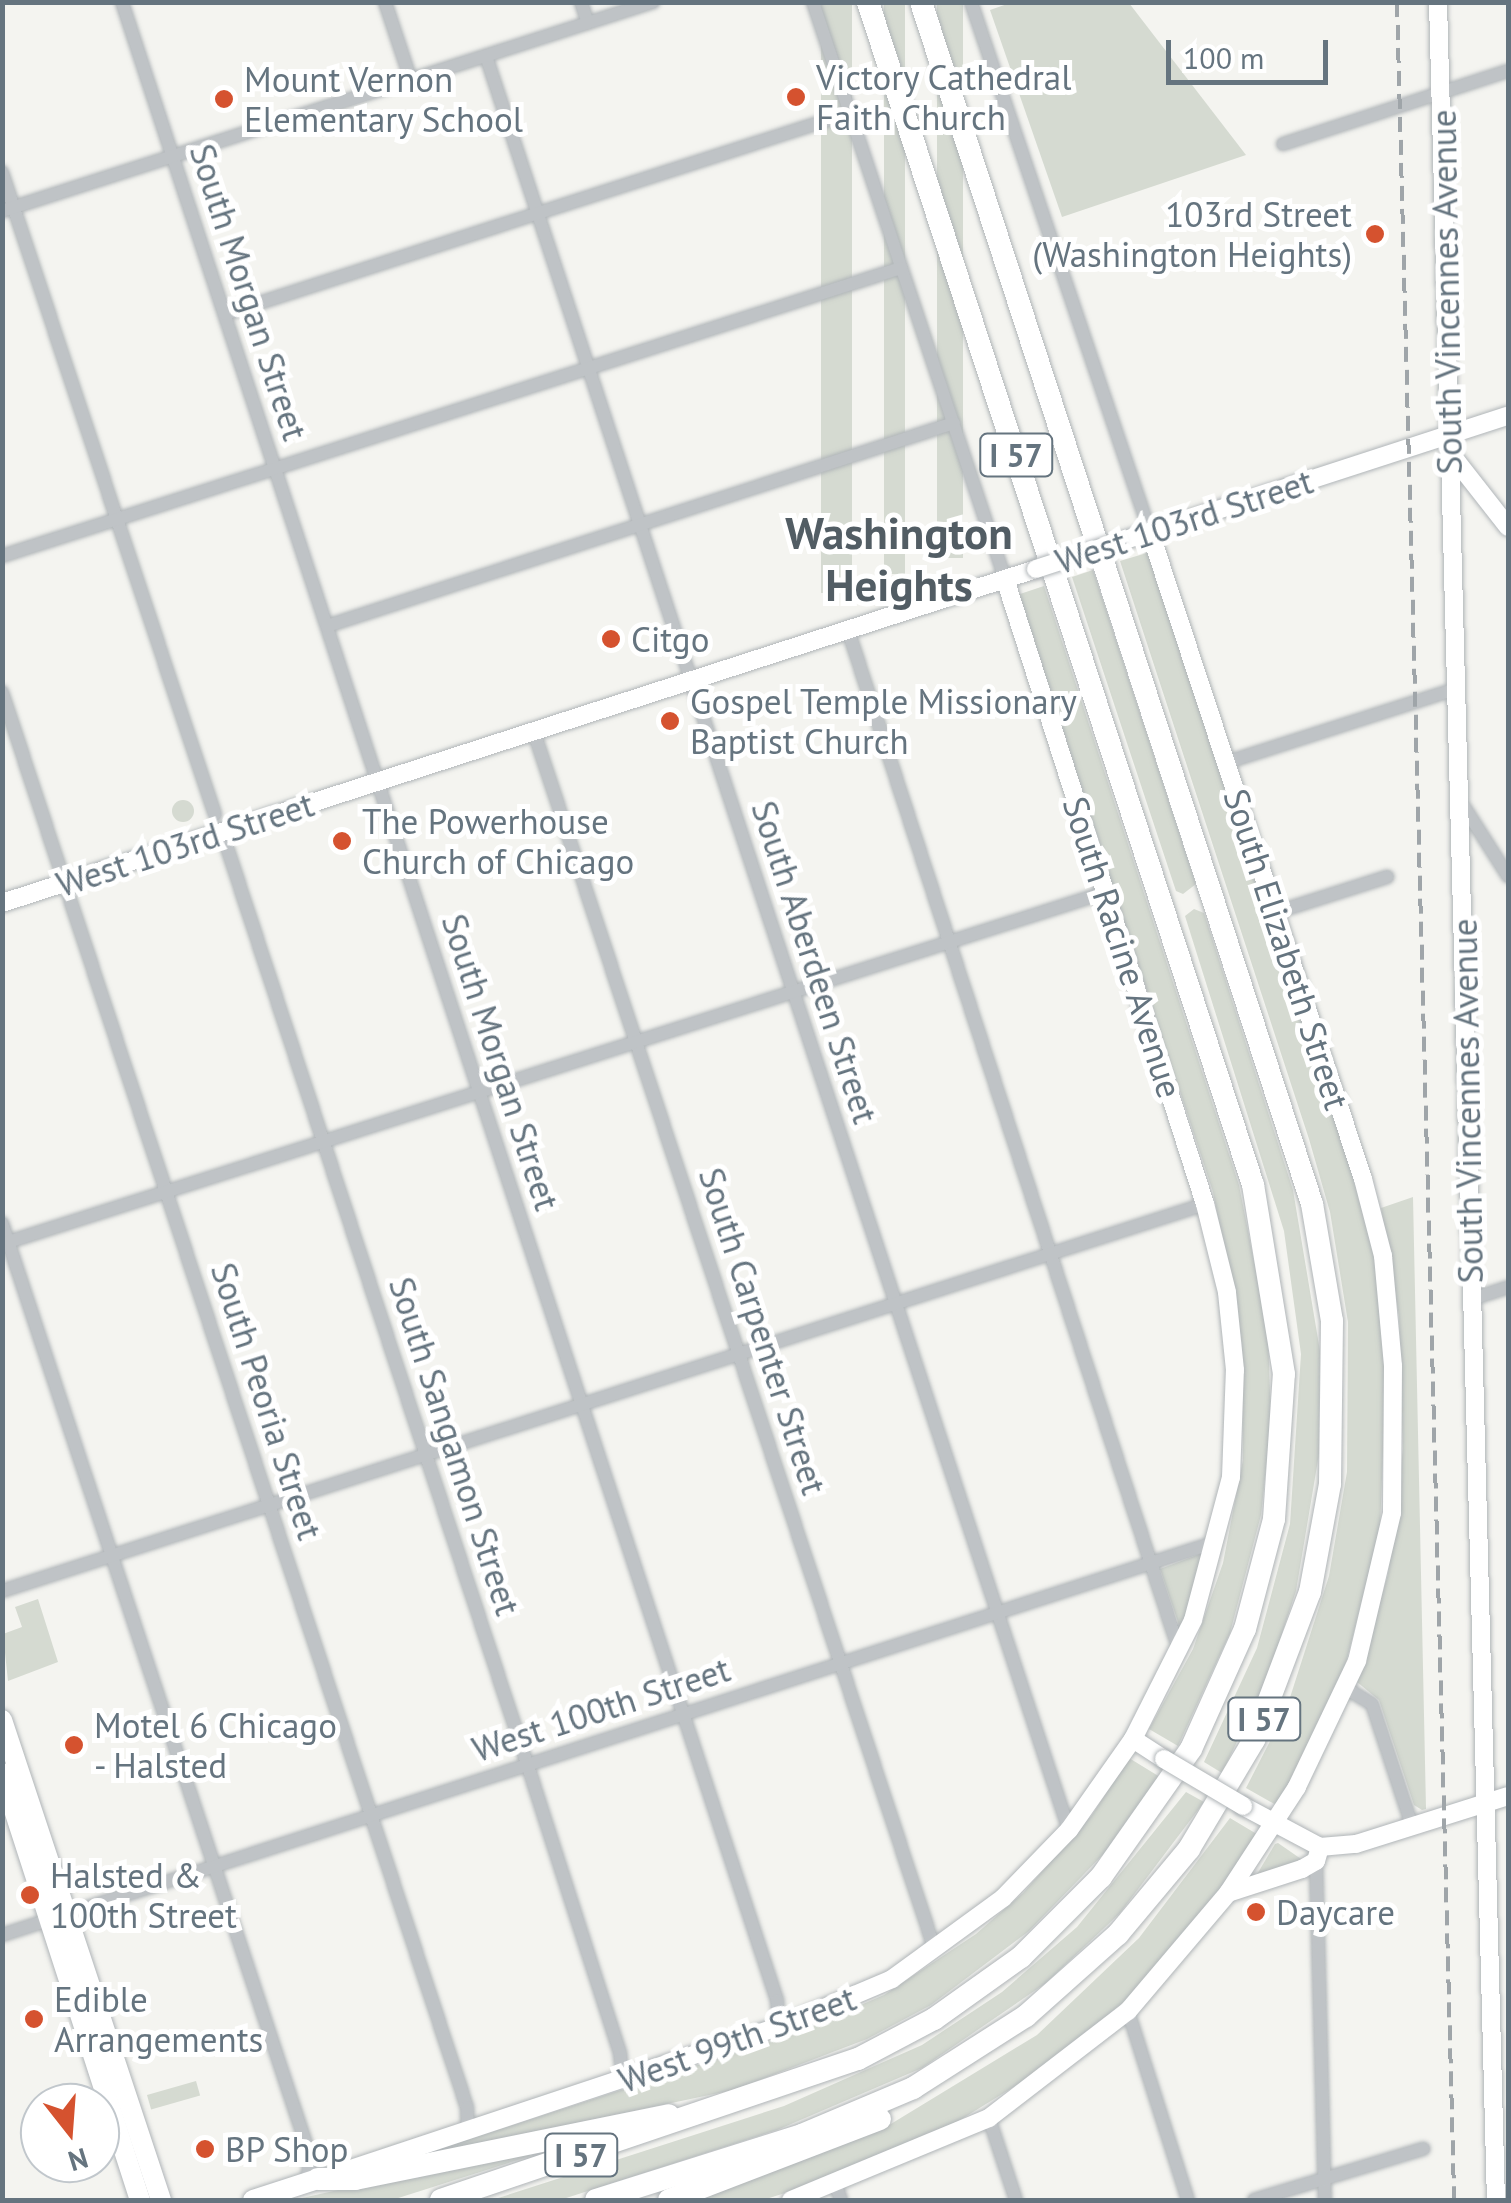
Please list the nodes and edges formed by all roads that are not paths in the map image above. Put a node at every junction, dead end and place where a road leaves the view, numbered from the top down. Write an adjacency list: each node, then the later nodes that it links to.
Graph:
1 (122, 2): 17 (street, South Morgan Street)
2 (386, 2): 13 (street)
3 (581, 2): 10 (street)
4 (653, 2): 10 (street)
5 (812, 2): 15 (street, South Racine Avenue)
6 (868, 2): 96 (highway, I 57)
7 (921, 2): 95 (highway, I 57)
8 (971, 2): 31 (street, South Elizabeth Street)
9 (1438, 2): 14 (street, South Vincennes Avenue)
10 (588, 23): 11 (street)
11 (486, 56): 13 (street); 20 (street, South Aberdeen Street)
12 (1508, 71): 14 (street)
13 (411, 80): 17 (street)
14 (1441, 94): 16 (street); 26 (street, South Vincennes Avenue)
15 (848, 112): 20 (street); 21 (street, South Racine Avenue)
16 (1283, 144)
17 (172, 156): 19 (street); 22 (street, South Morgan Street)
18 (2, 172): 19 (street, South Sangamon Street)
19 (8, 209): 28 (street, South Sangamon Street)
20 (537, 212): 22 (street); 23 (street, South Aberdeen Street)
21 (902, 268): 23 (street); 25 (street, South Racine Avenue)
22 (225, 314): 27 (street, South Morgan Street)
23 (588, 368): 27 (street); 29 (street, South Aberdeen Street)
24 (1508, 416): 26 (street, West 103rd Street)
25 (954, 423): 29 (street); 33 (street, South Racine Avenue)
26 (1449, 444): 30 (street); 31 (street, West 103rd Street); 37 (street, South Vincennes Avenue)
27 (276, 469): 28 (street); 34 (street, South Morgan Street)
28 (117, 519): 32 (street); 43 (street, South Sangamon Street)
29 (640, 526): 34 (street); 36 (street, South Aberdeen Street)
30 (1508, 528)
31 (1150, 532): 33 (street, West 103rd Street, bridge); 40 (street, South Elizabeth Street)
32 (2, 556)
33 (1005, 580): 35 (street, West 103rd Street); 47 (street, South Racine Avenue)
34 (327, 626): 41 (street, South Morgan Street)
35 (848, 630): 36 (street, West 103rd Street); 50 (street)
36 (691, 681): 39 (street, West 103rd Street); 51 (street, South Aberdeen Street)
37 (1456, 689): 40 (street); 42 (street, South Vincennes Avenue)
38 (2, 692): 46 (street, South Peoria Street)
39 (534, 732): 41 (street, West 103rd Street); 52 (street, South Carpenter Street)
40 (1225, 763): 49 (street, South Elizabeth Street)
41 (378, 782): 43 (street, West 103rd Street); 53 (street, South Morgan Street)
42 (1460, 800): 44 (street); 61 (street, South Vincennes Avenue)
43 (219, 824): 46 (street, West 103rd Street); 54 (street, South Sangamon Street)
44 (1508, 876)
45 (1387, 877): 49 (street)
46 (66, 883): 48 (street, West 103rd Street); 55 (street, South Peoria Street)
47 (1106, 892): 50 (street); 56 (street, South Racine Avenue)
48 (2, 903)
49 (1274, 914): 74 (street, South Elizabeth Street)
50 (950, 942): 51 (street); 59 (street)
51 (793, 992): 52 (street); 62 (street, South Aberdeen Street)
52 (637, 1042): 53 (street); 63 (street, South Carpenter Street)
53 (480, 1092): 54 (street); 64 (street, South Morgan Street)
54 (324, 1142): 55 (street); 65 (street, South Sangamon Street)
55 (168, 1191): 58 (street); 66 (street, South Peoria Street)
56 (1205, 1204): 59 (street); 67 (street, South Racine Avenue)
57 (2, 1223): 58 (street)
58 (6, 1243): 68 (street)
59 (1052, 1253): 62 (street); 69 (street)
60 (1508, 1287): 61 (street)
61 (1472, 1299): 81 (street, South Vincennes Avenue)
62 (896, 1303): 63 (street); 71 (street, South Aberdeen Street)
63 (739, 1354): 64 (street); 73 (street, South Carpenter Street)
64 (582, 1404): 65 (street); 75 (street, South Morgan Street)
65 (426, 1454): 66 (street); 78 (street, South Sangamon Street)
66 (270, 1505): 68 (street); 82 (street, South Peoria Street)
67 (1218, 1541): 69 (street, West 100th Street); 72 (street, West 99th Street)
68 (112, 1556): 70 (street); 87 (street)
69 (1152, 1563): 71 (street, West 100th Street); 72 (street)
70 (2, 1591)
71 (998, 1613): 73 (street, West 100th Street); 85 (street, South Aberdeen Street)
72 (1179, 1650): 77 (street, West 99th Street)
73 (840, 1664): 75 (street, West 100th Street); 91 (street, South Carpenter Street)
74 (1347, 1689): 83 (street, South Elizabeth Street); 84 (street)
75 (683, 1714): 78 (street, West 100th Street); 93 (street, South Morgan Street)
76 (2, 1720): 89 (main road)
77 (1133, 1739): 83 (street, bridge); 85 (street, West 99th Street)
78 (528, 1765): 82 (street, West 100th Street); 94 (street, South Sangamon Street)
79 (2, 1773): 89 (main road)
80 (1508, 1796): 81 (street)
81 (1485, 1803): 84 (street); 99 (street, South Vincennes Avenue)
82 (370, 1816): 87 (street, West 100th Street); 98 (street, South Peoria Street)
83 (1274, 1826): 86 (street); 88 (street, South Elizabeth Street)
84 (1412, 1826): 86 (street)
85 (1069, 1830): 91 (street, West 99th Street)
86 (1318, 1854): 88 (street); 101 (street)
87 (216, 1866): 89 (street, West 100th Street); 102 (street)
88 (1228, 1893): 92 (street, South Elizabeth Street)
89 (58, 1917): 90 (street, West 100th Street); 104 (main road); 105 (main road)
90 (2, 1935)
91 (935, 1950): 93 (street, West 99th Street)
92 (1128, 2011): 97 (street, South Elizabeth Street); 112 (street)
93 (780, 2027): 94 (street, West 99th Street)
94 (623, 2080): 98 (street, West 99th Street)
95 (913, 2088): 108 (highway, I 57); 109 (highway)
96 (722, 2109): 102 (highway); 107 (highway, I 57)
97 (989, 2118): 103 (street, South Elizabeth Street); 111 (street)
98 (468, 2131): 102 (street, West 99th Street)
99 (1502, 2133): 115 (street, South Vincennes Avenue)
100 (1423, 2149): 101 (street)
101 (1324, 2178): 113 (street); 114 (street)
102 (312, 2181): 106 (main road, West 99th Street)
103 (839, 2193): 110 (street, South Elizabeth Street)
104 (140, 2200)
105 (161, 2200)
106 (252, 2200)
107 (440, 2200)
108 (596, 2200)
109 (669, 2200)
110 (791, 2200)
111 (1016, 2200)
112 (1188, 2200)
113 (1254, 2200)
114 (1325, 2200)
115 (1496, 2200)

